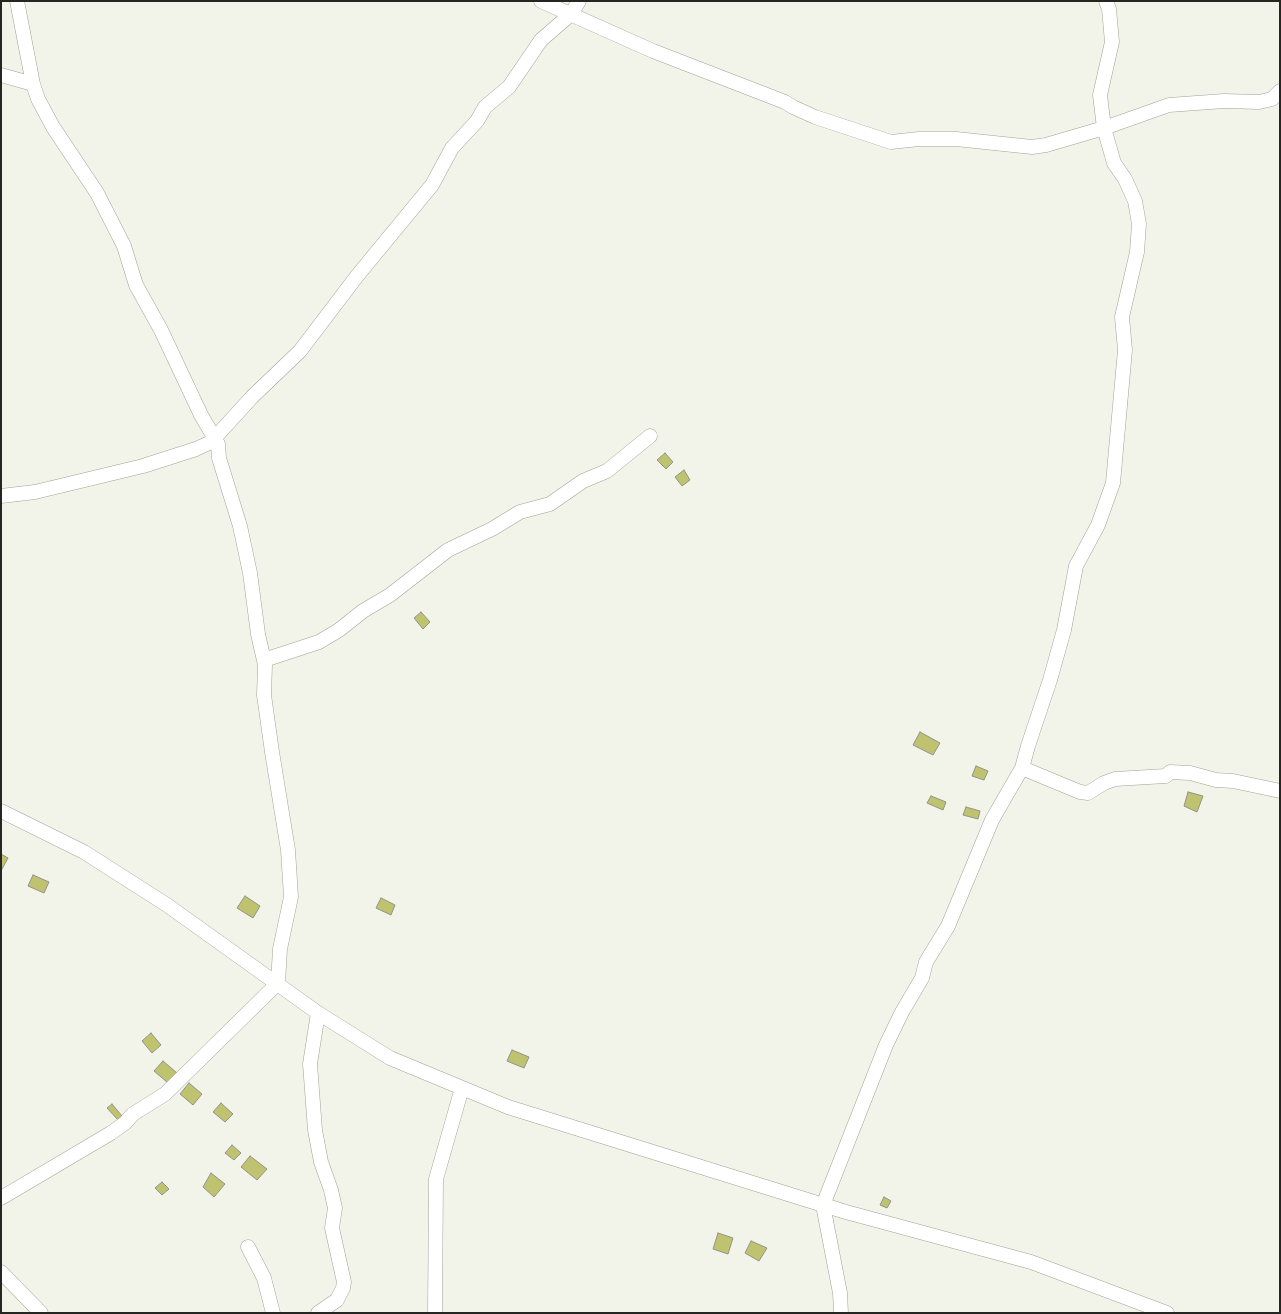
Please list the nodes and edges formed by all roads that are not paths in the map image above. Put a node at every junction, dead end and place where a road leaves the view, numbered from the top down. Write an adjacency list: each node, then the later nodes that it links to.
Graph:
1 (17, 1): 7 (street)
2 (542, 1): 5 (street)
3 (579, 1): 5 (street)
4 (1106, 1): 9 (street)
5 (572, 14): 9 (street); 11 (street)
6 (1, 75): 7 (street)
7 (33, 84): 11 (street)
8 (1280, 91): 9 (street)
9 (1104, 128): 14 (street)
10 (650, 436): 13 (street)
11 (215, 437): 12 (street); 13 (street)
12 (1, 496)
13 (264, 660): 17 (street)
14 (1022, 768): 15 (street); 21 (street)
15 (1280, 791)
16 (1, 812): 17 (street)
17 (278, 984): 18 (street); 20 (street)
18 (318, 1013): 19 (street); 26 (street)
19 (462, 1088): 21 (street); 27 (street)
20 (1, 1198)
21 (823, 1204): 28 (street); 29 (street)
22 (248, 1247): 25 (street)
23 (1, 1272): 24 (street)
24 (41, 1313)
25 (274, 1313)
26 (318, 1313)
27 (435, 1313)
28 (841, 1313)
29 (1167, 1313)

